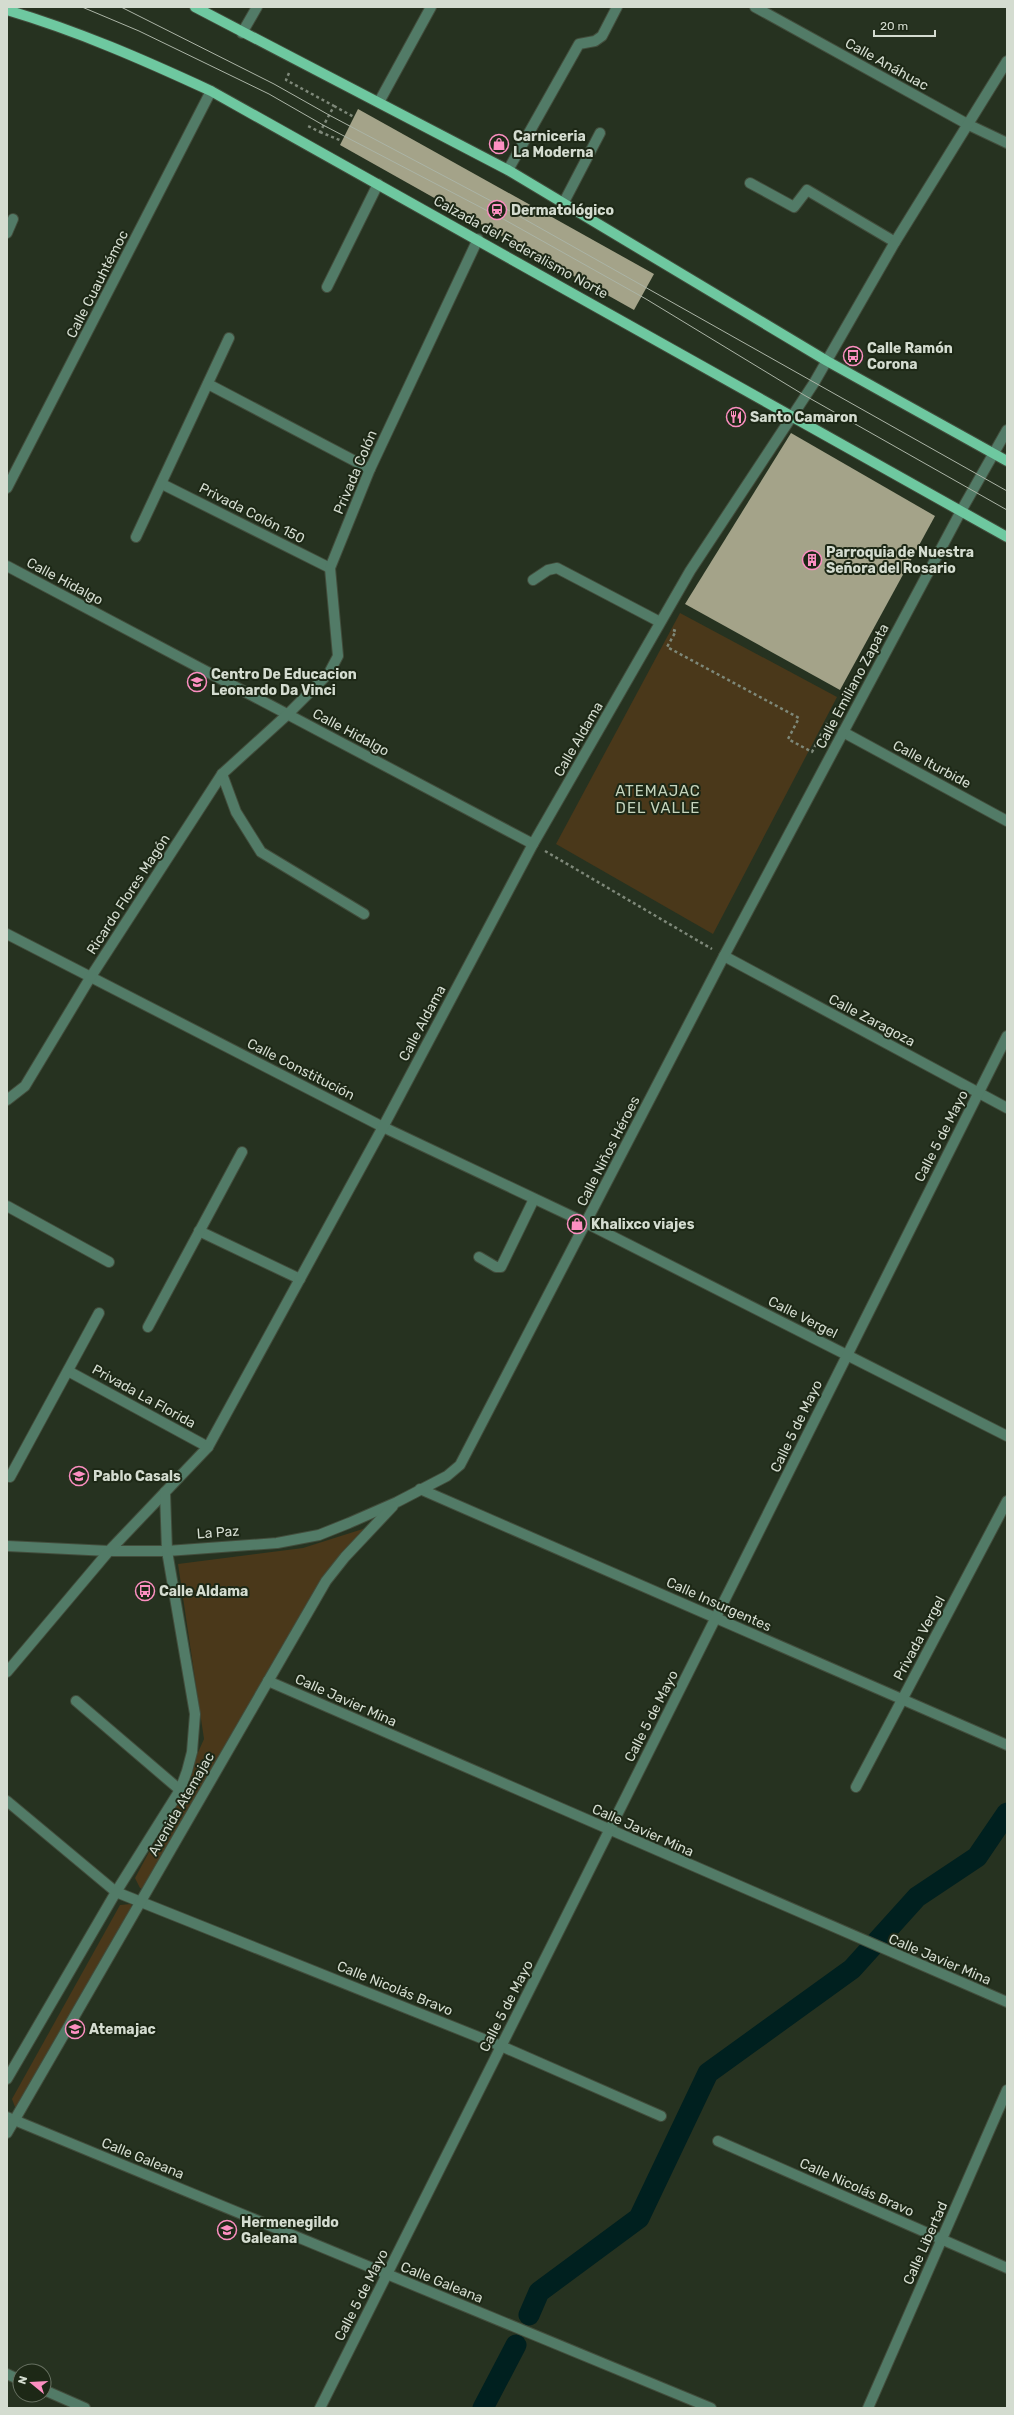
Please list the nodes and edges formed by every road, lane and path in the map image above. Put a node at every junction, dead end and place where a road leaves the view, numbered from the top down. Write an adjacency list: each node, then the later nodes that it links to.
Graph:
1 (195, 7): 7 (main road)
2 (257, 7): 7 (street)
3 (431, 7): 11 (street)
4 (617, 7): 20 (street)
5 (755, 7): 15 (street, Calle Anáhuac)
6 (7, 10): 10 (main road, Calzada del Federalismo Norte)
7 (242, 33): 8 (main road)
8 (295, 60): 11 (main road); 12 (path)
9 (1007, 61): 15 (street)
10 (211, 92): 21 (main road, Calzada del Federalismo Norte); 38 (street, Calle Cuauhtémoc)
11 (379, 102): 20 (main road)
12 (334, 106): 13 (path); 16 (path)
13 (354, 116)
14 (306, 125): 16 (path)
15 (969, 125): 19 (street, Calle Anáhuac); 27 (street)
16 (320, 132): 18 (path)
17 (600, 133): 23 (street)
18 (342, 141)
19 (1007, 143)
20 (508, 170): 23 (main road)
21 (378, 184): 26 (main road, Calzada del Federalismo Norte); 28 (street)
22 (750, 184): 27 (street)
23 (564, 202): 30 (main road)
24 (13, 218): 25 (street)
25 (7, 233)
26 (478, 239): 32 (main road, Calzada del Federalismo Norte); 36 (street, Privada Colón)
27 (896, 242): 30 (street)
28 (327, 287)
29 (229, 338): 31 (street)
30 (827, 361): 32 (street, Calle Aldama); 34 (main road)
31 (208, 384): 36 (street); 37 (street)
32 (791, 415): 39 (main road, Calzada del Federalismo Norte); 45 (street, Calle Aldama)
33 (1007, 430): 34 (street, Calle Emiliano Zapata)
34 (994, 454): 35 (main road); 39 (street, Calle Emiliano Zapata)
35 (1007, 461)
36 (370, 469): 43 (street, Privada Colón)
37 (162, 484): 40 (street); 43 (street, Privada Colón 150)
38 (7, 488)
39 (961, 511): 41 (main road, Calzada del Federalismo Norte); 47 (street, Calle Emiliano Zapata)
40 (136, 537)
41 (1007, 537)
42 (7, 566): 46 (street, Calle Hidalgo)
43 (330, 568): 46 (street, Privada Colón)
44 (533, 580): 45 (street)
45 (660, 622): 48 (path); 51 (street, Calle Aldama)
46 (288, 714): 49 (street, Ricardo Flores Magón); 51 (street, Calle Hidalgo)
47 (843, 732): 50 (street, Calle Iturbide); 54 (street, Calle Emiliano Zapata)
48 (818, 740)
49 (222, 774): 52 (street); 55 (street, Ricardo Flores Magón)
50 (1007, 821)
51 (533, 844): 54 (path); 60 (street, Calle Aldama)
52 (364, 914)
53 (7, 934): 55 (street, Calle Constitución)
54 (724, 956): 57 (street, Calle Zaragoza); 64 (street, Calle Niños Héroes)
55 (90, 978): 58 (street, Ricardo Flores Magón); 60 (street, Calle Constitución)
56 (1007, 1036): 57 (street, Calle 5 de Mayo)
57 (979, 1093): 59 (street, Calle Zaragoza); 71 (street, Calle 5 de Mayo)
58 (7, 1100)
59 (1007, 1108)
60 (383, 1127): 62 (street, Calle Constitución); 68 (street, Calle Aldama)
61 (242, 1152): 65 (street)
62 (534, 1198): 64 (street, Calle Constitución); 66 (street)
63 (7, 1206): 67 (street)
64 (586, 1224): 71 (street, Calle Vergel); 76 (street, Calle Niños Héroes)
65 (199, 1231): 68 (street); 70 (street)
66 (479, 1257)
67 (109, 1262)
68 (300, 1279): 74 (street, Calle Aldama)
69 (99, 1313): 72 (street)
70 (148, 1327)
71 (847, 1355): 73 (street, Calle Vergel); 83 (street, Calle 5 de Mayo)
72 (68, 1371): 74 (street, Privada La Florida); 75 (street)
73 (1007, 1436)
74 (208, 1447): 77 (street, Calle Aldama)
75 (10, 1477)
76 (420, 1489): 79 (street, La Paz); 83 (street, Calle Insurgentes)
77 (165, 1492): 81 (street, Calle Aldama); 82 (street, Avenida Atemajac)
78 (1007, 1501): 86 (street, Privada Vergel)
79 (397, 1502): 82 (street, La Paz); 85 (street, Avenida Atemajac)
80 (8, 1547): 81 (street, La Paz)
81 (109, 1551): 82 (street, La Paz); 84 (street, Calle Aldama)
82 (166, 1551): 90 (street, Avenida Atemajac)
83 (716, 1618): 86 (street, Calle Insurgentes); 92 (street, Calle 5 de Mayo)
84 (7, 1672)
85 (268, 1681): 92 (street, Calle Javier Mina); 94 (street, Avenida Atemajac)
86 (902, 1699): 88 (street, Calle Insurgentes); 89 (street, Privada Vergel)
87 (76, 1701): 90 (street)
88 (1007, 1745)
89 (856, 1787)
90 (180, 1790): 93 (street, Avenida Atemajac)
91 (7, 1801): 93 (street)
92 (609, 1830): 95 (street, Calle Javier Mina); 96 (street, Calle 5 de Mayo)
93 (116, 1892): 94 (street, Calle Nicolás Bravo); 97 (street, Avenida Atemajac)
94 (142, 1901): 96 (street, Calle Nicolás Bravo); 100 (street, Avenida Atemajac)
95 (1007, 2002)
96 (501, 2046): 99 (street, Calle Nicolás Bravo); 105 (street, Calle 5 de Mayo)
97 (7, 2079)
98 (1007, 2090): 103 (street, Calle Libertad)
99 (661, 2116)
100 (10, 2118): 101 (street, Avenida Atemajac); 105 (street, Calle Galeana)
101 (7, 2133)
102 (718, 2141): 103 (street, Calle Nicolás Bravo)
103 (942, 2239): 104 (street, Calle Nicolás Bravo); 110 (street, Calle Libertad)
104 (1007, 2268)
105 (387, 2274): 108 (street, Calle 5 de Mayo); 109 (street, Calle Galeana)
106 (52, 2394): 107 (street)
107 (85, 2408)
108 (320, 2408)
109 (711, 2408)
110 (868, 2408)

